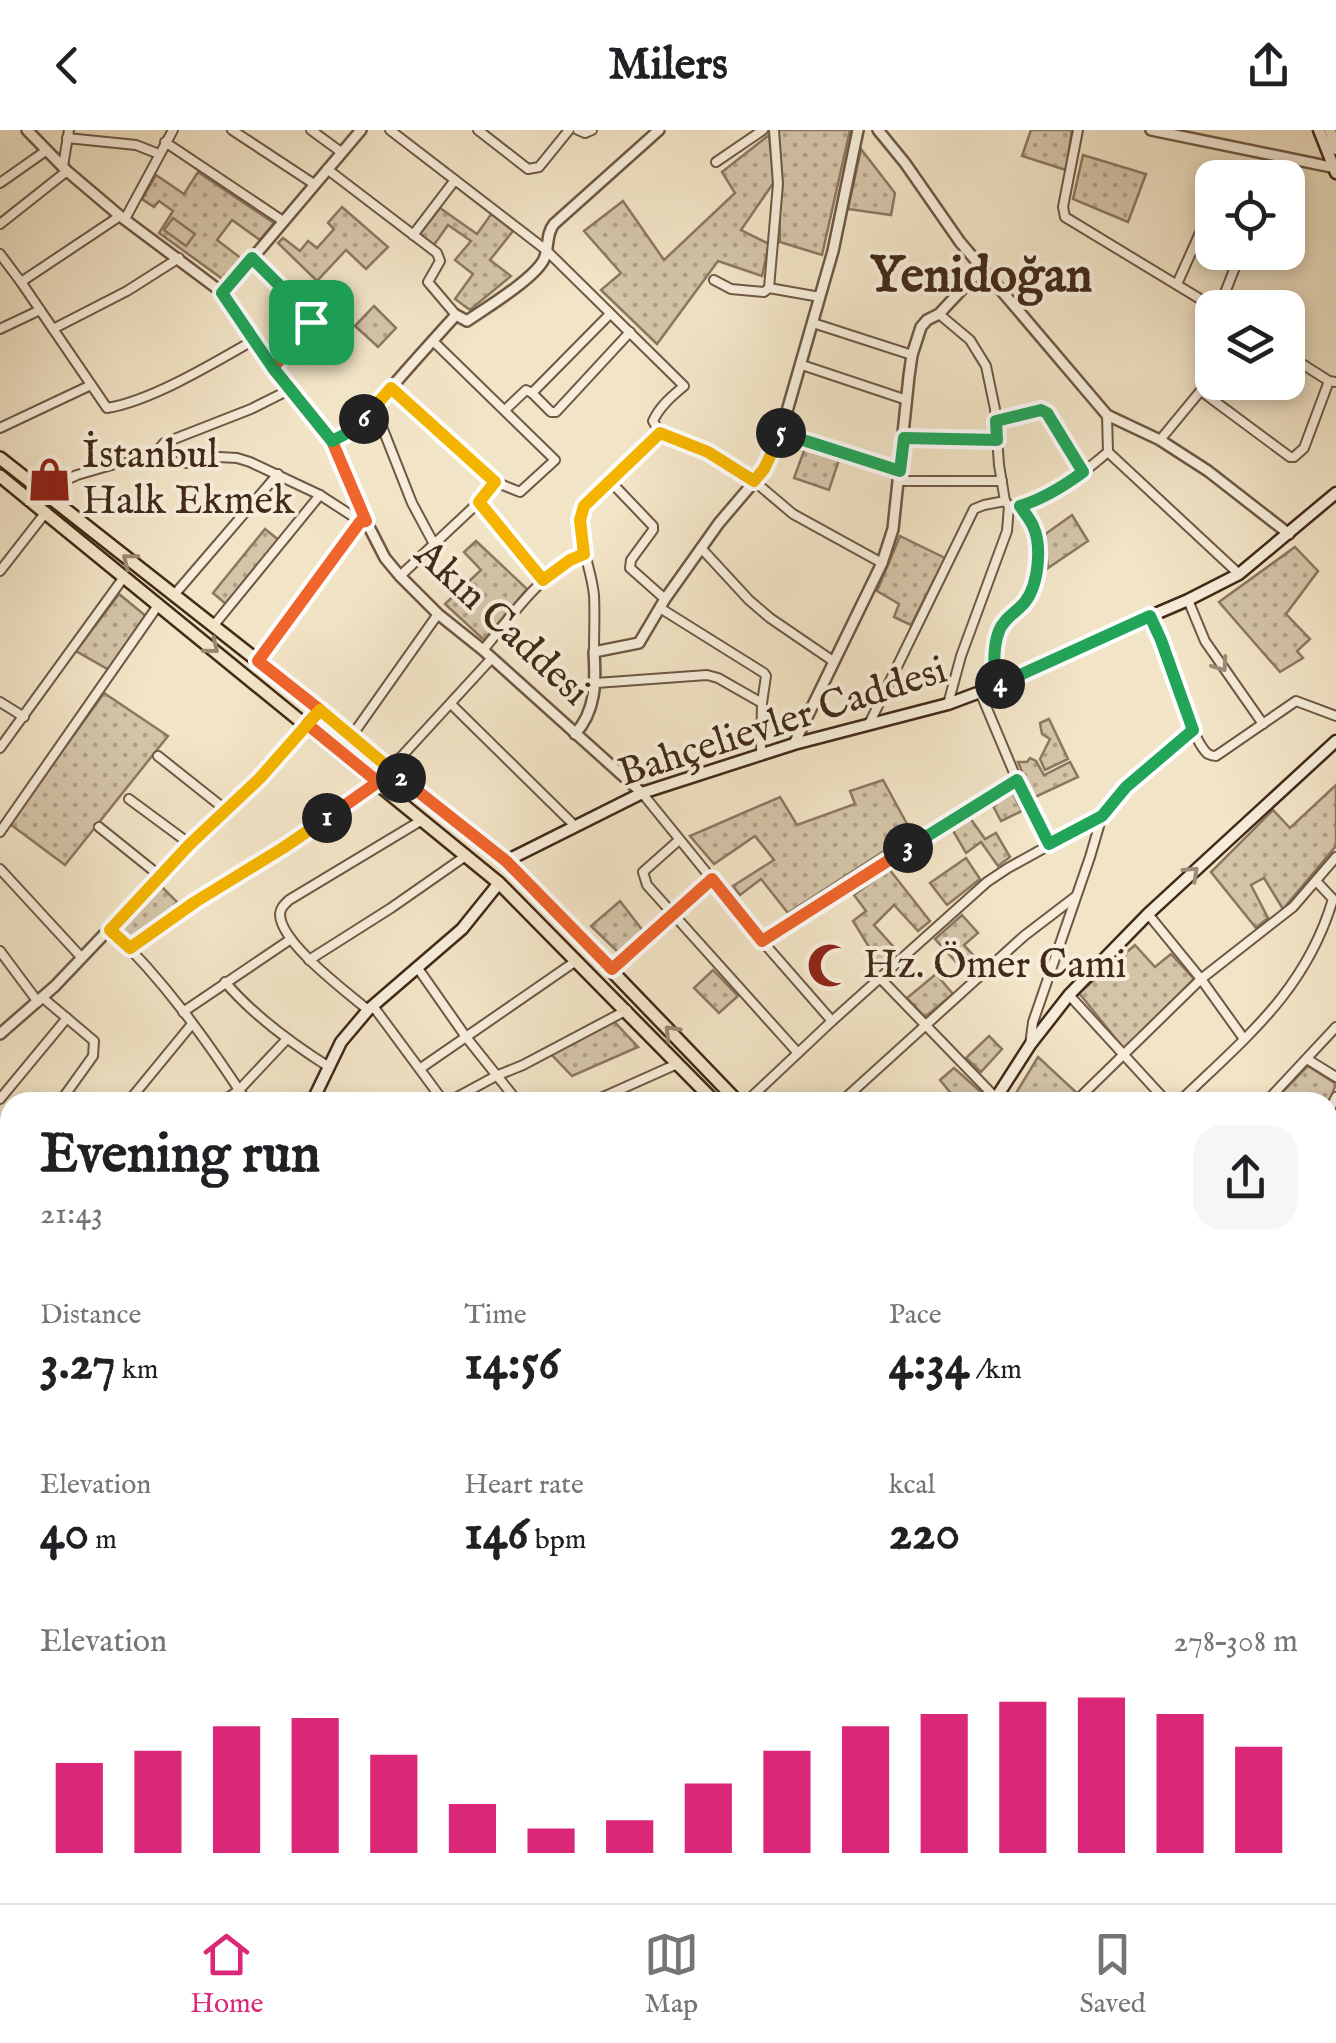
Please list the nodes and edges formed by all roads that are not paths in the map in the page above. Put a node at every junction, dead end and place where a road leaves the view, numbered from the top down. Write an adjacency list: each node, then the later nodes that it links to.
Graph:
1 (28, 130): 24 (street, Akın Caddesi)
2 (173, 130): 22 (street)
3 (232, 130): 33 (street)
4 (310, 130): 25 (street)
5 (361, 130): 25 (street)
6 (390, 130): 31 (street)
7 (478, 130): 8 (street)
8 (568, 130)
9 (578, 130): 10 (street)
10 (592, 130)
11 (659, 130): 39 (street)
12 (763, 130): 27 (street)
13 (774, 130): 47 (street)
14 (858, 130): 50 (street)
15 (878, 130): 43 (street)
16 (1078, 130): 46 (street)
17 (1151, 130): 21 (street)
18 (1319, 130): 30 (main road)
19 (1330, 130): 23 (main road)
20 (68, 134): 26 (street); 28 (street)
21 (1191, 135): 30 (street)
22 (165, 142): 26 (street); 35 (street)
23 (1336, 149)
24 (47, 150): 28 (street, Akın Caddesi); 32 (street)
25 (341, 152): 29 (street)
26 (159, 154): 34 (street)
27 (716, 162)
28 (65, 168): 34 (street, Akın Caddesi); 36 (street)
29 (327, 169): 33 (street); 37 (street)
30 (1335, 170)
31 (455, 180): 37 (street); 39 (street)
32 (0, 183)
33 (314, 184): 35 (street)
34 (122, 218): 41 (street, Akın Caddesi); 45 (street)
35 (283, 221): 42 (street)
36 (0, 224)
37 (413, 235): 54 (street)
38 (1195, 244): 46 (street)
39 (546, 250): 52 (street); 54 (street)
40 (0, 254): 45 (street)
41 (179, 258): 48 (street, Akın Caddesi); 57 (street)
42 (252, 258): 48 (street); 64 (street)
43 (984, 267): 53 (street); 75 (street)
44 (714, 280): 47 (street)
45 (22, 282): 51 (street)
46 (1177, 284): 49 (street)
47 (769, 288): 50 (street)
48 (222, 293): 59 (street, Akın Caddesi)
49 (1195, 295)
50 (820, 297): 55 (street)
51 (40, 310): 56 (street); 57 (street)
52 (610, 314): 58 (street); 69 (street)
53 (939, 314): 61 (street); 76 (street)
54 (456, 316): 60 (street)
55 (814, 323): 61 (street); 62 (street)
56 (0, 329)
57 (53, 329): 66 (street)
58 (630, 332): 69 (street); 79 (street)
59 (254, 340): 64 (street, Akın Caddesi); 66 (street)
60 (432, 341): 67 (street); 74 (street)
61 (912, 356): 71 (street)
62 (802, 365): 71 (street); 78 (street)
63 (1305, 365): 65 (street)
64 (273, 368): 68 (street, Akın Caddesi)
65 (1332, 382): 72 (street)
66 (91, 385): 77 (street)
67 (391, 388): 73 (street); 94 (street)
68 (289, 390): 83 (street, Akın Caddesi); 86 (street)
69 (532, 393): 74 (street)
70 (1195, 399): 82 (street)
71 (907, 400): 80 (street)
72 (1212, 400)
73 (375, 409): 83 (street); 103 (street)
74 (505, 410): 94 (street)
75 (1107, 415): 82 (street); 84 (street)
76 (996, 421): 81 (street); 87 (street)
77 (0, 428)
78 (781, 432): 90 (street); 92 (street)
79 (660, 433): 91 (street); 92 (street)
80 (904, 438): 81 (street); 90 (street)
81 (997, 440): 93 (street)
82 (1160, 440): 102 (street)
83 (332, 441): 101 (street, Akın Caddesi)
84 (1108, 452): 87 (street); 108 (street)
85 (0, 458): 95 (main road)
86 (149, 461): 88 (street); 95 (street)
87 (1083, 472): 99 (street)
88 (278, 474): 97 (street); 112 (street)
89 (0, 476): 100 (main road)
90 (900, 476): 93 (street); 106 (street)
91 (610, 480): 105 (street); 115 (street)
92 (754, 481): 104 (street); 106 (street)
93 (1002, 481): 99 (street)
94 (495, 482): 98 (street)
95 (42, 490): 112 (main road, one-way to 95)
96 (1336, 493): 102 (main road, Bahçelievler Caddesi)
97 (320, 495): 101 (street); 118 (street)
98 (479, 502): 103 (street); 111 (street)
99 (1011, 504): 125 (street); 130 (street); 134 (street)
100 (46, 512): 107 (street); 110 (main road)
101 (363, 521): 109 (street, Akın Caddesi); 122 (street)
102 (1289, 534): 108 (main road, Bahçelievler Caddesi)
103 (434, 544): 109 (street)
104 (701, 548): 115 (street); 123 (street)
105 (584, 554): 111 (street); 120 (street)
106 (882, 563): 123 (street)
107 (0, 572)
108 (1239, 574): 113 (main road, Bahçelievler Caddesi)
109 (400, 576): 116 (street, Akın Caddesi)
110 (124, 577): 114 (main road); 133 (street)
111 (543, 580): 119 (street)
112 (174, 595): 118 (main road)
113 (1188, 600): 117 (main road, Bahçelievler Caddesi); 136 (street, one-way to 136)
114 (159, 604): 135 (main road, one-way to 135); 155 (street)
115 (662, 604): 120 (street); 128 (street)
116 (438, 614): 119 (street, Akın Caddesi); 139 (street)
117 (1150, 616): 125 (main road, Bahçelievler Caddesi); 137 (street)
118 (214, 625): 122 (main road)
119 (483, 650): 121 (street, Akın Caddesi)
120 (594, 652): 124 (street)
121 (492, 658): 129 (street); 138 (street, Akın Caddesi)
122 (258, 661): 131 (main road)
123 (833, 661): 141 (street)
124 (596, 684): 128 (street); 138 (street)
125 (996, 686): 126 (main road, Bahçelievler Caddesi)
126 (980, 692): 130 (main road, Bahçelievler Caddesi); 146 (street)
127 (0, 702): 133 (street)
128 (762, 703): 143 (street)
129 (451, 704): 145 (street); 153 (street)
130 (948, 704): 134 (main road, Bahçelievler Caddesi)
131 (320, 710): 135 (street); 139 (main road)
132 (1336, 716): 136 (street)
133 (24, 718): 142 (street)
134 (870, 722): 141 (main road, Bahçelievler Caddesi)
135 (307, 724): 147 (main road); 150 (street)
136 (1263, 724): 137 (street)
137 (1193, 730): 151 (street)
138 (575, 734): 148 (street, Akın Caddesi)
139 (351, 738): 145 (main road)
140 (1336, 741): 169 (main road, one-way to 140)
141 (794, 744): 143 (main road, Bahçelievler Caddesi)
142 (0, 747)
143 (761, 754): 148 (main road, Bahçelievler Caddesi)
144 (158, 756): 150 (street)
145 (390, 770): 161 (main road)
146 (1017, 780): 158 (street); 172 (street)
147 (378, 782): 152 (main road); 173 (street)
148 (642, 792): 153 (main road, Bahçelievler Caddesi); 156 (street)
149 (128, 799): 157 (street)
150 (226, 810): 157 (street)
151 (1102, 816): 158 (street); 167 (street)
152 (422, 820): 159 (main road); 171 (street)
153 (576, 826): 161 (main road, Bahçelievler Caddesi)
154 (99, 827): 163 (street)
155 (0, 832)
156 (680, 840): 164 (street); 168 (street)
157 (190, 844): 163 (street)
158 (1049, 844): 180 (street)
159 (467, 855): 166 (main road); 176 (street)
160 (1336, 857): 165 (street)
161 (506, 861): 166 (main road); 179 (main road)
162 (0, 869): 175 (street)
163 (160, 876): 170 (street)
164 (712, 879): 168 (street); 172 (street)
165 (1316, 881): 181 (street); 195 (street)
166 (499, 883): 177 (main road); 178 (main road)
167 (1074, 898): 191 (street); 197 (street)
168 (672, 913): 179 (street); 198 (street)
169 (1148, 914): 181 (street); 183 (main road)
170 (110, 930): 173 (street); 175 (street)
171 (291, 939): 176 (street); 182 (street)
172 (762, 941): 189 (street)
173 (130, 948): 187 (street)
174 (0, 951): 184 (street)
175 (82, 958): 184 (street)
176 (309, 960): 185 (street)
177 (576, 961): 186 (main road); 194 (street)
178 (418, 967): 185 (main road); 194 (street)
179 (612, 969): 217 (main road, one-way to 179)
180 (880, 978): 189 (street); 191 (street)
181 (1201, 979): 195 (street); 199 (street)
182 (225, 982): 187 (street); 196 (street)
183 (1069, 995): 197 (main road); 199 (street)
184 (40, 1000): 188 (street); 193 (street)
185 (370, 1008): 202 (main road); 203 (street)
186 (626, 1010): 201 (main road); 204 (street)
187 (182, 1012): 190 (street)
188 (67, 1018): 207 (street); 208 (street)
189 (832, 1021): 198 (street)
190 (192, 1024): 206 (street); 209 (street)
191 (924, 1026): 219 (street); 220 (street)
192 (1336, 1028): 200 (street)
193 (0, 1034)
194 (466, 1037): 203 (street); 204 (street)
195 (1244, 1038): 224 (street)
196 (287, 1039): 202 (street); 206 (street)
197 (1030, 1045): 221 (main road)
198 (798, 1053): 218 (street)
199 (1123, 1054): 222 (street); 223 (street)
200 (1308, 1059): 205 (street); 225 (street)
201 (677, 1064): 215 (street); 216 (main road)
202 (329, 1067): 211 (main road)
203 (421, 1068): 212 (street)
204 (496, 1076): 213 (street); 214 (street)
205 (1336, 1077)
206 (239, 1090): 210 (street)
207 (5, 1092)
208 (67, 1092)
209 (136, 1092)
210 (236, 1092)
211 (318, 1092)
212 (436, 1092)
213 (461, 1092)
214 (510, 1092)
215 (614, 1092)
216 (705, 1092)
217 (729, 1092)
218 (757, 1092)
219 (852, 1092)
220 (988, 1092)
221 (1002, 1092)
222 (1085, 1092)
223 (1158, 1092)
224 (1189, 1092)
225 (1276, 1092)

